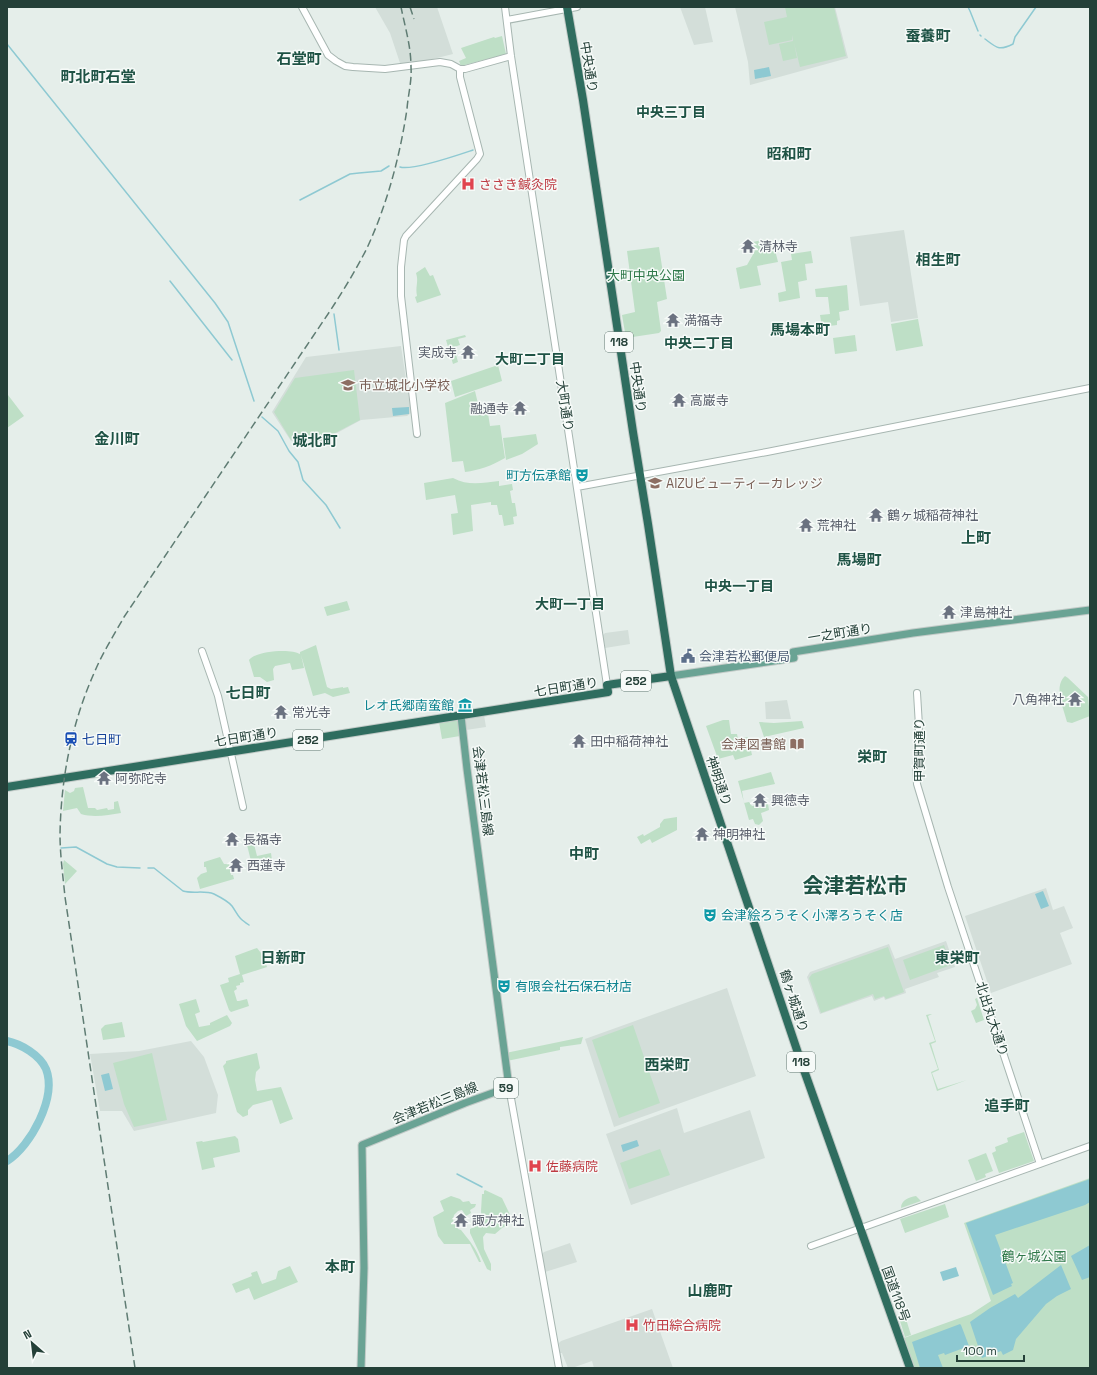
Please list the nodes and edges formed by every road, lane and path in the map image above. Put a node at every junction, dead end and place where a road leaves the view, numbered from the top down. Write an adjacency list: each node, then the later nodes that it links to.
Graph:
1 (302, 7): 7 (street)
2 (505, 7): 5 (street, 大町通り)
3 (577, 7): 4 (street)
4 (567, 8): 5 (street); 10 (highway, 中央通り / 118)
5 (507, 20): 6 (street, 大町通り)
6 (511, 56): 7 (street); 11 (street, 大町通り)
7 (460, 69): 9 (street)
8 (1090, 388): 10 (street)
9 (417, 434)
10 (640, 476): 11 (street); 14 (highway, 中央通り / 118)
11 (577, 487): 15 (street, 大町通り)
12 (1090, 610): 14 (main road, 一之町通り)
13 (202, 651): 18 (street)
14 (671, 676): 15 (highway, 一之町通り / 252); 22 (highway, 神明通り / 118)
15 (608, 689): 17 (highway, 七日町通り / 252)
16 (917, 693): 21 (street, 甲賀町通り)
17 (461, 716): 18 (highway, 七日町通り / 252); 23 (main road, 会津若松三島線 / 59)
18 (231, 752): 19 (highway, 七日町通り / 252); 20 (street)
19 (7, 787)
20 (243, 807)
21 (930, 829): 25 (street, 北出丸大通り)
22 (745, 894): 26 (highway, 鶴ヶ城通り / 118)
23 (509, 1087): 28 (main road, 会津若松三島線 / 59); 29 (street)
24 (1090, 1146): 25 (street)
25 (1040, 1164): 26 (street)
26 (860, 1228): 27 (street); 30 (highway, 国道118号 / 118)
27 (811, 1246)
28 (361, 1368)
29 (559, 1368)
30 (910, 1368)

